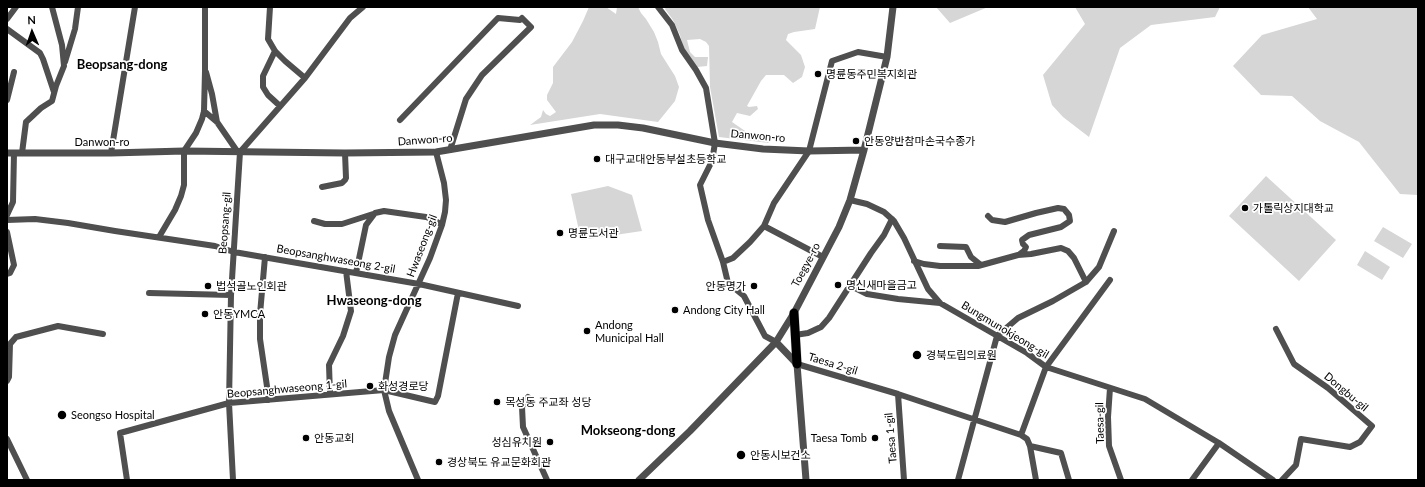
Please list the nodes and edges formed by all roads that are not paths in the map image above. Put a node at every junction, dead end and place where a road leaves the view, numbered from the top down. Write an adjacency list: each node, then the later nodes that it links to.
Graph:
1 (16, 7): 10 (street)
2 (52, 7): 14 (street)
3 (78, 7): 14 (street)
4 (134, 7): 33 (street)
5 (205, 7): 15 (street)
6 (270, 7): 12 (street)
7 (363, 7): 17 (street)
8 (658, 7): 24 (street)
9 (893, 7): 13 (street, Toegye-ro)
10 (7, 19)
11 (7, 29): 18 (street)
12 (275, 50): 17 (street); 20 (street)
13 (887, 57): 26 (street, Toegye-ro); 28 (street)
14 (64, 66): 18 (street)
15 (205, 71): 21 (street); 23 (street)
16 (14, 72): 19 (street)
17 (305, 78): 20 (street)
18 (54, 93): 29 (street)
19 (7, 100)
20 (280, 106): 30 (street)
21 (204, 111): 23 (street); 27 (street)
22 (400, 120): 25 (street)
23 (217, 122): 30 (street)
24 (715, 143): 25 (street, Danwon-ro); 28 (street, Danwon-ro); 54 (street)
25 (450, 150): 31 (street, Danwon-ro)
26 (864, 150): 28 (street, Danwon-ro); 36 (street, Toegye-ro)
27 (184, 151): 30 (street, Danwon-ro); 33 (street, Danwon-ro); 47 (street)
28 (809, 151): 44 (street)
29 (22, 152): 32 (street, Danwon-ro); 33 (street, Danwon-ro)
30 (238, 152): 34 (street, Danwon-ro); 49 (street, Beopsang-gil)
31 (436, 152): 34 (street, Danwon-ro); 43 (street, Hwaseong-gil)
32 (10, 153): 38 (street)
33 (111, 153)
34 (345, 154): 35 (street)
35 (322, 187)
36 (850, 200): 40 (street, Bungmunokjeong-gil); 52 (street, Toegye-ro)
37 (375, 214): 42 (street); 43 (street); 57 (street)
38 (7, 215)
39 (988, 216): 50 (street)
40 (892, 219): 53 (street, Bungmunokjeong-gil); 62 (street)
41 (7, 220): 47 (street, Beopsanghwaseong 2-gil)
42 (314, 221)
43 (442, 225): 61 (street, Hwaseong-gil)
44 (764, 226): 52 (street); 54 (street)
45 (1114, 231): 60 (street)
46 (7, 232): 58 (street)
47 (159, 237): 49 (street, Beopsanghwaseong 2-gil)
48 (940, 246): 55 (street)
49 (234, 252): 51 (street, Beopsanghwaseong 2-gil); 65 (street, Beopsang-gil)
50 (1018, 254): 55 (street); 60 (street)
51 (265, 257): 56 (street, Beopsanghwaseong 2-gil); 82 (street)
52 (823, 257): 68 (street, Toegye-ro)
53 (914, 261): 55 (street); 66 (street, Bungmunokjeong-gil)
54 (723, 262): 73 (street)
55 (981, 265)
56 (346, 272): 57 (street, Beopsanghwaseong 2-gil); 79 (street)
57 (356, 273): 61 (street, Beopsanghwaseong 2-gil)
58 (7, 274)
59 (1110, 280): 75 (street)
60 (1086, 282): 72 (street)
61 (419, 284): 64 (street, Beopsanghwaseong 2-gil); 78 (street, Hwaseong-gil)
62 (849, 285): 66 (street); 71 (street)
63 (149, 293): 65 (street)
64 (458, 293): 67 (street, Beopsanghwaseong 2-gil); 78 (street, Beopsanghwaseong 1-gil)
65 (231, 295): 83 (street, Beopsang-gil)
66 (940, 303): 72 (street, Bungmunokjeong-gil)
67 (518, 306)
68 (794, 313): 71 (main road); 73 (street, Toegye-ro)
69 (1276, 329): 103 (street, Dongbu-gil)
70 (103, 334): 76 (street)
71 (795, 335): 74 (main road)
72 (997, 336): 75 (street, Bungmunokjeong-gil); 84 (street)
73 (776, 342): 74 (street); 94 (street, Toegye-ro)
74 (797, 364): 80 (street, Taesa 2-gil); 95 (street, Taesa 2-gil)
75 (1046, 367): 77 (street, Bungmunokjeong-gil); 85 (street)
76 (7, 381)
77 (1110, 388): 87 (street, Bungmunokjeong-gil); 100 (street, Taesa-gil)
78 (384, 390): 79 (street, Beopsanghwaseong 1-gil); 92 (street, Hwaseong-gil)
79 (330, 394): 82 (street, Beopsanghwaseong 1-gil)
80 (898, 394): 84 (street, Taesa 2-gil); 96 (street, Taesa 1-gil)
81 (528, 397): 93 (street)
82 (269, 400): 83 (street, Beopsanghwaseong 1-gil)
83 (229, 403): 90 (street, Beopsanghwaseong 1-gil); 91 (street, Beopsang-gil)
84 (974, 419): 85 (street, Taesa 2-gil); 97 (street)
85 (1021, 435): 88 (street)
86 (7, 439): 89 (street)
87 (1219, 443): 101 (street); 102 (street, Bungmunokjeong-gil)
88 (1030, 446): 98 (street); 99 (street)
89 (27, 480)
90 (127, 480)
91 (233, 480)
92 (418, 480)
93 (547, 480)
94 (639, 480)
95 (806, 480)
96 (904, 480)
97 (958, 480)
98 (1036, 480)
99 (1069, 480)
100 (1121, 480)
101 (1192, 480)
102 (1274, 480)
103 (1282, 480)

